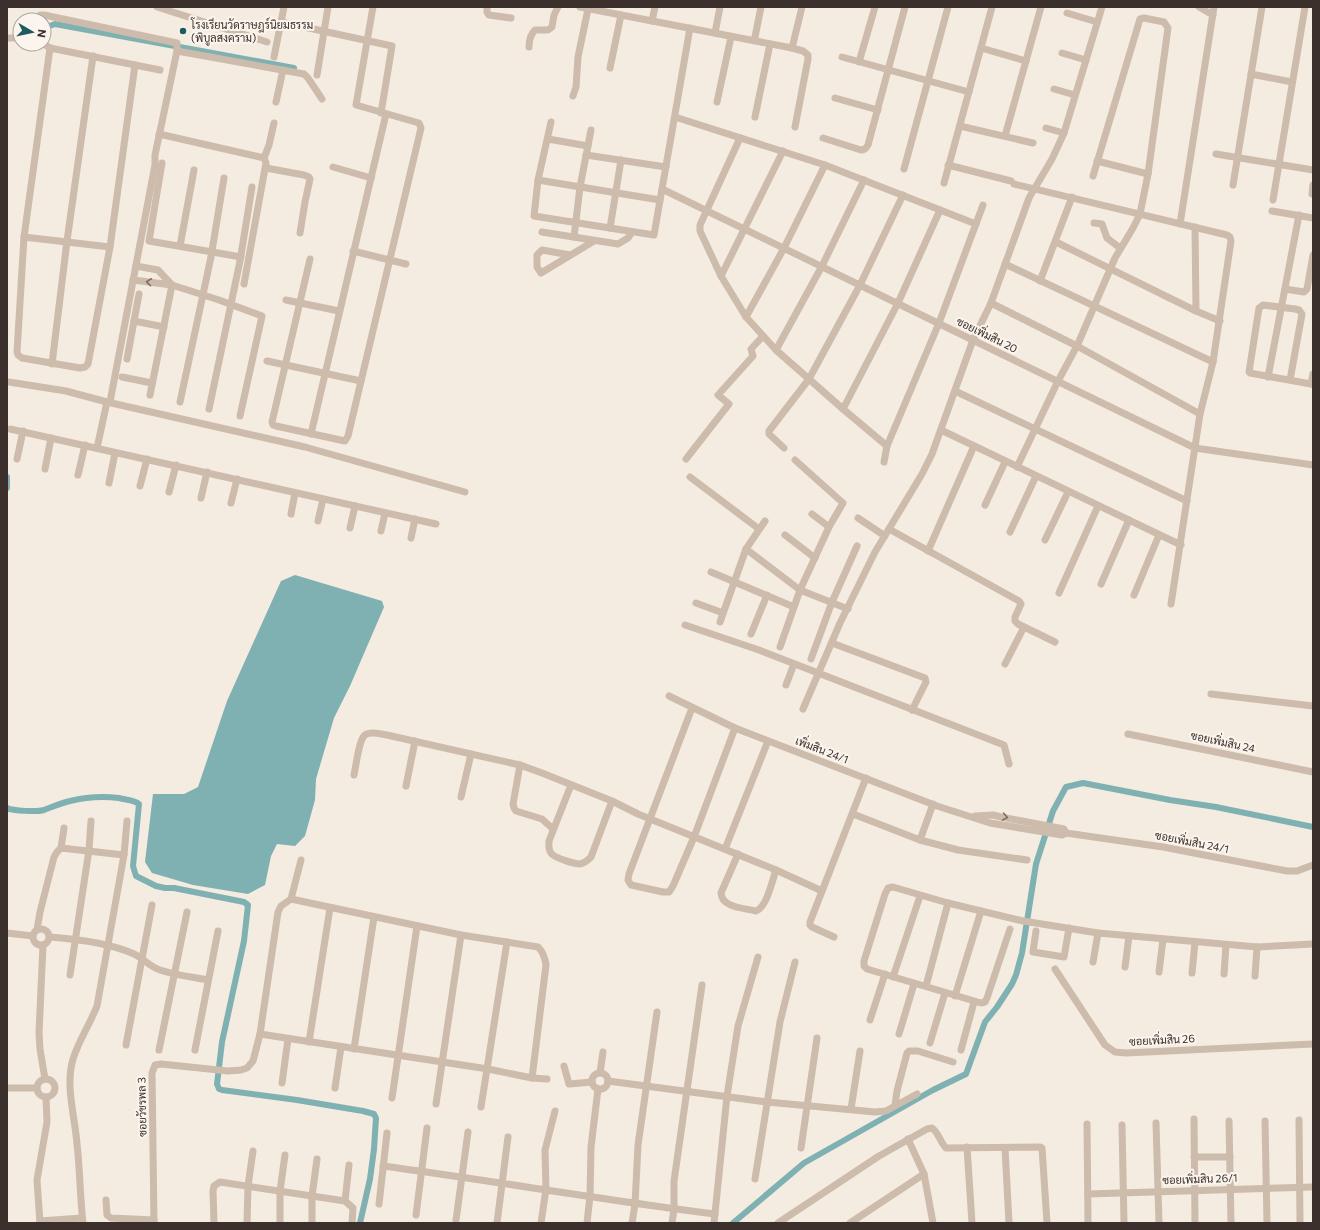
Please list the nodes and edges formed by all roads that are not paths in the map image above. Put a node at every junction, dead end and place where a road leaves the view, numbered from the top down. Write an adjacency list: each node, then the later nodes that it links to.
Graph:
1 (157, 7): 36 (street)
2 (282, 7): 28 (street)
3 (328, 7): 31 (street)
4 (372, 7): 35 (street)
5 (487, 7): 25 (street)
6 (558, 7): 40 (street)
7 (580, 7): 21 (street)
8 (655, 7): 27 (street)
9 (720, 7): 32 (street)
10 (761, 7): 34 (street)
11 (802, 7): 41 (street)
12 (875, 7): 50 (street)
13 (906, 7): 55 (street)
14 (992, 7): 42 (street)
15 (1041, 7): 49 (street)
16 (1102, 7): 29 (street)
17 (1199, 7): 22 (street)
18 (1262, 7): 56 (street)
19 (1305, 7): 59 (street)
20 (945, 8): 58 (street)
21 (588, 9): 24 (street); 63 (street)
22 (1213, 11): 132 (street)
23 (1067, 13): 29 (street)
24 (621, 15): 27 (street); 52 (street)
25 (512, 18)
26 (52, 20): 39 (street)
27 (652, 21): 30 (street)
28 (281, 22): 31 (street); 46 (street)
29 (1097, 22): 48 (street)
30 (690, 28): 32 (street); 71 (street)
31 (324, 31): 35 (street); 57 (street)
32 (715, 33): 33 (street)
33 (731, 37): 37 (street); 67 (street)
34 (756, 37)
35 (367, 40): 69 (street); 69 (street)
36 (267, 42)
37 (770, 44): 41 (street); 70 (street)
38 (52, 47): 45 (street)
39 (177, 47): 54 (street); 79 (street)
40 (529, 47)
41 (792, 48): 75 (street)
42 (981, 48): 49 (street); 61 (street)
43 (46, 52): 139 (street)
44 (1062, 54): 48 (street)
45 (93, 56): 51 (street); 141 (street)
46 (274, 57)
47 (842, 57): 50 (street)
48 (1086, 60): 62 (street)
49 (1026, 61): 80 (street)
50 (859, 62): 55 (street)
51 (135, 65): 53 (street); 145 (street)
52 (610, 68)
53 (160, 70)
54 (283, 70): 65 (street); 66 (street)
55 (889, 70): 58 (street); 68 (street)
56 (1251, 74): 59 (street); 89 (street)
57 (317, 75)
58 (928, 81): 61 (street); 100 (street)
59 (1292, 82): 96 (street)
60 (1054, 89): 62 (street)
61 (969, 92): 74 (street)
62 (1075, 95): 78 (street)
63 (573, 96)
64 (835, 98): 68 (street)
65 (322, 99)
66 (276, 102)
67 (716, 102)
68 (878, 110): 82 (street)
69 (383, 113): 106 (street); 154 (street)
70 (756, 117)
71 (675, 118): 81 (street); 98 (street)
72 (551, 122): 83 (street)
73 (274, 123): 90 (street)
74 (960, 126): 80 (street); 95 (street)
75 (794, 127)
76 (1046, 128): 78 (street)
77 (590, 130): 85 (street)
78 (1064, 133): 115 (street)
79 (159, 134): 90 (street); 157 (street)
80 (1005, 136): 84 (street)
81 (740, 138): 86 (street); 123 (street)
82 (823, 138)
83 (548, 139): 85 (street); 107 (street)
84 (1033, 143)
85 (588, 146): 88 (street)
86 (783, 151): 94 (street); 135 (street)
87 (1216, 154): 89 (street)
88 (586, 155): 91 (street); 113 (street)
89 (1238, 157): 96 (street); 110 (street)
90 (264, 158): 99 (street)
91 (622, 160): 98 (street); 116 (street)
92 (1097, 161): 103 (street); 103 (street); 104 (street)
93 (162, 163): 144 (street)
94 (825, 165): 108 (street); 146 (street)
95 (948, 165): 109 (street); 115 (street)
96 (1279, 165): 102 (street); 121 (street)
97 (333, 167): 106 (street)
98 (666, 167): 114 (street)
99 (266, 168): 138 (street); 163 (street)
100 (904, 169)
101 (194, 170): 144 (street)
102 (1313, 170)
103 (1148, 174): 126 (street)
104 (1093, 176)
105 (224, 178): 149 (street)
106 (371, 178): 148 (street)
107 (538, 180): 113 (street); 129 (street)
108 (864, 180): 118 (street); 158 (street)
109 (944, 183)
110 (1233, 185)
111 (1313, 185): 117 (street)
112 (252, 187): 152 (street)
113 (580, 187): 116 (street); 129 (street)
114 (662, 189): 120 (street); 123 (street, ซอยเพิ่มสิน 20)
115 (1034, 189): 119 (street); 156 (street)
116 (616, 193): 120 (street); 134 (street)
117 (1312, 194)
118 (903, 196): 124 (street); 165 (street)
119 (1072, 197): 126 (street); 143 (street)
120 (660, 200): 137 (street)
121 (1273, 200)
122 (983, 205): 131 (street)
123 (706, 210): 135 (street, ซอยเพิ่มสิน 20); 160 (street)
124 (940, 210): 131 (street); 173 (street)
125 (1272, 211): 127 (street)
126 (1140, 214): 132 (street); 147 (street)
127 (1299, 215): 128 (street); 166 (street)
128 (1313, 218)
129 (576, 222): 134 (street); 140 (street)
130 (1094, 222): 147 (street)
131 (976, 224): 181 (street)
132 (1180, 224): 133 (street)
133 (1195, 227): 177 (street); 180 (street)
134 (610, 228): 137 (street)
135 (745, 229): 146 (street, ซอยเพิ่มสิน 20); 160 (street)
136 (542, 232): 140 (street)
137 (632, 232): 142 (street)
138 (300, 233)
139 (24, 237): 141 (street); 190 (street)
140 (574, 237): 142 (street)
141 (67, 241): 145 (street); 190 (street)
142 (594, 241): 150 (street)
143 (1056, 242): 159 (street); 162 (street)
144 (180, 246): 149 (street)
145 (110, 247): 190 (street)
146 (784, 248): 158 (street, ซอยเพิ่มสิน 20); 178 (street)
147 (1120, 248): 159 (street)
148 (353, 251): 154 (street); 176 (street)
149 (212, 252): 152 (street); 168 (street)
150 (570, 255): 150 (street)
151 (1313, 255): 166 (street)
152 (241, 257): 172 (street)
153 (310, 259): 170 (street)
154 (389, 260): 155 (street); 198 (street)
155 (406, 264)
156 (1005, 264): 162 (street); 171 (street)
157 (136, 266): 161 (street); 164 (street)
158 (822, 266): 165 (street, ซอยเพิ่มสิน 20); 186 (street)
159 (1111, 269): 174 (street); 177 (street)
160 (720, 276): 178 (street)
161 (133, 280): 164 (street, one-way to 161); 205 (street)
162 (1040, 281): 174 (street)
163 (244, 284)
164 (172, 285): 168 (street); 182 (street)
165 (860, 285): 173 (street, ซอยเพิ่มสิน 20); 196 (street)
166 (1285, 289): 175 (street)
167 (139, 294): 179 (street)
168 (203, 295): 172 (street); 206 (street)
169 (286, 300): 170 (street)
170 (300, 302): 176 (street); 191 (street)
171 (991, 303): 184 (street); 185 (street)
172 (231, 304): 208 (street); 210 (street)
173 (898, 304): 181 (street, ซอยเพิ่มสิน 20); 207 (street)
174 (1094, 307): 185 (street); 189 (street)
175 (1281, 307): 194 (street); 194 (street); 197 (street)
176 (339, 311): 192 (street)
177 (1196, 311): 180 (street)
178 (746, 318): 183 (street)
179 (134, 321): 182 (street); 187 (street)
180 (1220, 321): 189 (street)
181 (939, 324): 184 (street, ซอยเพิ่มสิน 20); 218 (street)
182 (164, 327): 201 (street)
183 (763, 336): 186 (street); 226 (street)
184 (973, 340): 199 (street, ซอยเพิ่มสิน 20); 203 (street)
185 (1077, 346): 199 (street); 209 (street)
186 (776, 350): 196 (street)
187 (127, 359)
188 (267, 360): 191 (street)
189 (1213, 362): 209 (street)
190 (52, 364)
191 (285, 365): 192 (street); 215 (street)
192 (325, 373): 198 (street); 215 (street)
193 (1313, 374): 202 (street)
194 (1268, 376): 197 (street)
195 (122, 377): 201 (street)
196 (809, 379): 207 (street); 221 (street)
197 (1290, 380): 202 (street)
198 (361, 381): 215 (street)
199 (1058, 381): 212 (street); 222 (street, ซอยเพิ่มสิน 20)
200 (9, 382): 205 (street)
201 (152, 383): 204 (street)
202 (1312, 384)
203 (955, 391): 212 (street); 213 (street)
204 (150, 395)
205 (108, 402): 220 (street); 242 (street)
206 (180, 402)
207 (843, 408): 218 (street)
208 (209, 409)
209 (1200, 414): 222 (street)
210 (240, 416)
211 (10, 428): 214 (street)
212 (1036, 429): 232 (street); 247 (street)
213 (941, 430): 219 (street); 263 (street)
214 (23, 431): 216 (street); 224 (street)
215 (311, 434)
216 (51, 438): 217 (street); 233 (street)
217 (85, 445): 220 (street); 235 (street)
218 (887, 446): 228 (street)
219 (974, 446): 229 (street); 275 (street)
220 (97, 448): 223 (street)
221 (784, 448)
222 (1195, 448): 230 (street, ซอยเพิ่มสิน 20); 247 (street)
223 (115, 453): 225 (street); 239 (street)
224 (17, 459)
225 (146, 459): 231 (street); 240 (street)
226 (686, 459)
227 (795, 460): 261 (street)
228 (884, 462)
229 (1005, 462): 232 (street); 249 (street)
230 (1313, 465)
231 (176, 466): 234 (street); 241 (street)
232 (1017, 467): 236 (street)
233 (45, 469)
234 (207, 472): 238 (street); 245 (street)
235 (78, 475)
236 (1036, 476): 243 (street); 266 (street)
237 (690, 477): 264 (street)
238 (237, 479): 244 (street); 248 (street)
239 (109, 483)
240 (140, 486)
241 (169, 492)
242 (465, 492)
243 (1068, 492): 251 (street); 271 (street)
244 (296, 493): 246 (street); 253 (street)
245 (201, 498)
246 (323, 499): 250 (street); 258 (street)
247 (1187, 501): 272 (street)
248 (231, 503)
249 (985, 505)
250 (355, 506): 252 (street); 262 (street)
251 (1098, 506): 257 (street); 281 (street)
252 (385, 513): 256 (street); 265 (street)
253 (291, 514)
254 (812, 514): 261 (street)
255 (858, 518): 269 (street)
256 (415, 519): 260 (street); 270 (street)
257 (1129, 520): 268 (street); 279 (street)
258 (318, 521)
259 (765, 521): 264 (street)
260 (436, 524)
261 (829, 527): 276 (street)
262 (350, 528)
263 (889, 528): 269 (street); 275 (street)
264 (759, 529): 274 (street)
265 (381, 531)
266 (1010, 532)
267 (785, 535): 276 (street)
268 (1159, 535): 272 (street); 283 (street)
269 (885, 536): 288 (street)
270 (411, 538)
271 (1045, 540)
272 (1181, 545): 286 (street)
273 (857, 546): 284 (street)
274 (746, 549): 278 (street); 280 (street)
275 (928, 551): 292 (street)
276 (815, 558): 280 (street)
277 (711, 572): 278 (street)
278 (734, 582): 282 (street); 289 (street)
279 (1101, 584)
280 (800, 590): 284 (street); 287 (street)
281 (1059, 593)
282 (767, 595): 287 (street); 293 (street)
283 (1134, 595)
284 (832, 602): 288 (street); 297 (street)
285 (696, 603): 289 (street)
286 (1171, 604)
287 (794, 607): 296 (street)
288 (848, 609): 295 (street)
289 (723, 613): 290 (street)
290 (720, 622)
291 (685, 625): 298 (street)
292 (1024, 627): 294 (street); 299 (street)
293 (751, 634)
294 (1055, 642)
295 (832, 643): 300 (street); 307 (street)
296 (780, 647)
297 (811, 659)
298 (794, 664): 300 (street); 301 (street)
299 (1005, 664)
300 (818, 674): 306 (street); 307 (street)
301 (786, 685)
302 (1211, 694): 304 (street)
303 (669, 696): 305 (street, เพิ่มสิน 24/1)
304 (1313, 706)
305 (692, 708): 308 (street, เพิ่มสิน 24/1); 324 (street)
306 (803, 709)
307 (912, 710): 313 (street)
308 (736, 728): 311 (street, เพิ่มสิน 24/1); 330 (street)
309 (1128, 734): 315 (street, ซอยเพิ่มสิน 24)
310 (415, 741): 312 (street); 316 (street); 319 (street)
311 (768, 741): 317 (street, เพิ่มสิน 24/1); 333 (street)
312 (471, 754): 314 (street); 320 (street)
313 (1009, 764)
314 (520, 766): 318 (street); 328 (street)
315 (1313, 772)
316 (354, 775)
317 (866, 778): 322 (street, เพิ่มสิน 24/1); 323 (street)
318 (571, 785): 321 (street); 328 (street)
319 (406, 786)
320 (461, 797)
321 (612, 802): 324 (street); 328 (street)
322 (933, 804): 329 (street, เพิ่มสิน 24/1); 331 (street)
323 (852, 814): 331 (street); 341 (street)
324 (650, 819): 330 (street); 330 (street)
325 (91, 821): 334 (street)
326 (127, 821): 336 (street)
327 (64, 828): 332 (street)
328 (553, 829)
329 (1062, 832): 339 (street, ซอยเพิ่มสิน 24/1)
330 (694, 837): 333 (street)
331 (920, 840): 338 (street)
332 (61, 848): 334 (street); 355 (street)
333 (724, 849): 335 (street)
334 (89, 850): 336 (street); 363 (street)
335 (738, 854): 340 (street); 340 (street)
336 (124, 855): 369 (street)
337 (301, 860): 343 (street)
338 (1027, 860)
339 (1313, 865)
340 (776, 870): 341 (street)
341 (822, 891): 361 (street)
342 (920, 896): 344 (street); 380 (street); 384 (street)
343 (290, 899): 346 (street); 394 (street, ซอยวัชรพล 3)
344 (948, 903): 348 (street); 388 (street)
345 (152, 905): 372 (street)
346 (330, 908): 349 (street); 398 (street)
347 (187, 912): 379 (street)
348 (981, 912): 351 (street); 390 (street)
349 (374, 917): 350 (street); 403 (street)
350 (417, 926): 358 (street); 409 (street)
351 (1069, 928): 354 (street); 356 (street)
352 (1010, 929): 391 (street)
353 (218, 931): 385 (street)
354 (1036, 931)
355 (35, 933): 357 (street); 360 (street); 367 (street)
356 (1098, 933): 359 (street); 374 (street)
357 (7, 934)
358 (461, 935): 364 (street); 411 (street)
359 (1129, 936): 362 (street); 375 (street)
360 (50, 937): 363 (street); 367 (street)
361 (834, 937)
362 (1163, 939): 365 (street); 377 (street)
363 (76, 940): 369 (street); 382 (street)
364 (507, 942): 413 (street); 415 (street)
365 (1195, 942): 368 (street); 378 (street)
366 (1313, 944): 370 (street)
367 (43, 945): 416 (street)
368 (1226, 945): 370 (street); 381 (street)
369 (108, 946): 372 (street); 486 (street)
370 (1257, 947): 383 (street)
371 (758, 958): 428 (street)
372 (142, 959): 379 (street); 401 (street)
373 (795, 962): 431 (street)
374 (1093, 962)
375 (1125, 968)
376 (1055, 969): 400 (street, ซอยเพิ่มสิน 26)
377 (1159, 972)
378 (1192, 973)
379 (175, 974): 385 (street); 404 (street)
380 (885, 974): 384 (street); 393 (street)
381 (1224, 974)
382 (70, 975)
383 (1255, 976)
384 (893, 977): 387 (street)
385 (208, 980): 405 (street)
386 (702, 984): 426 (street)
387 (914, 984): 388 (street); 395 (street)
388 (926, 986): 389 (street)
389 (944, 993): 390 (street); 399 (street)
390 (955, 996): 391 (street)
391 (974, 1002): 406 (street)
392 (657, 1012): 421 (street)
393 (870, 1020)
394 (260, 1034): 397 (street); 489 (street, ซอยวัชรพล 3)
395 (899, 1034)
396 (817, 1038): 434 (street)
397 (288, 1039): 398 (street); 420 (street)
398 (309, 1042): 402 (street)
399 (930, 1043)
400 (1313, 1044)
401 (126, 1045)
402 (341, 1047): 403 (street); 424 (street)
403 (354, 1049): 409 (street)
404 (159, 1050)
405 (195, 1050)
406 (961, 1050)
407 (860, 1051): 436 (street)
408 (602, 1052): 414 (street)
409 (399, 1056): 411 (street); 430 (street)
410 (953, 1062): 433 (street)
411 (443, 1063): 413 (street); 432 (street)
412 (564, 1066): 418 (street)
413 (488, 1069): 415 (street); 435 (street)
414 (600, 1073): 418 (street); 419 (street)
415 (532, 1078): 417 (street)
416 (45, 1079): 423 (street); 429 (street)
417 (547, 1079)
418 (592, 1082): 425 (street)
419 (608, 1082): 421 (street); 425 (street)
420 (282, 1083)
421 (646, 1086): 426 (street); 481 (street)
422 (7, 1088): 423 (street)
423 (37, 1088): 429 (street)
424 (335, 1088)
425 (598, 1089): 477 (street)
426 (687, 1092): 428 (street); 482 (street)
427 (917, 1094): 433 (street)
428 (727, 1096): 431 (street); 483 (street)
429 (46, 1097): 488 (street)
430 (392, 1098)
431 (767, 1102): 434 (street); 463 (street)
432 (436, 1104)
433 (895, 1105): 436 (street)
434 (807, 1106): 436 (street); 451 (street)
435 (481, 1107)
436 (852, 1109)
437 (555, 1111): 468 (street)
438 (1194, 1119): 455 (street)
439 (1299, 1120): 467 (street)
440 (1229, 1121): 456 (street)
441 (1265, 1121): 469 (street)
442 (1156, 1123): 473 (street)
443 (1087, 1124): 475 (street)
444 (1122, 1125): 474 (street)
445 (427, 1128): 460 (street)
446 (387, 1132): 459 (street)
447 (468, 1132): 462 (street)
448 (508, 1137): 464 (street)
449 (908, 1139): 450 (street); 461 (street); 484 (street)
450 (967, 1147): 452 (street); 505 (street)
451 (801, 1148)
452 (1005, 1148): 506 (street); 507 (street)
453 (253, 1151): 465 (street)
454 (285, 1155): 471 (street)
455 (1194, 1157): 456 (street); 472 (street)
456 (1230, 1157): 470 (street)
457 (318, 1159): 476 (street)
458 (349, 1165): 479 (street)
459 (383, 1166): 460 (street); 480 (street)
460 (422, 1171): 462 (street); 485 (street)
461 (924, 1174): 490 (street); 504 (street)
462 (462, 1177): 464 (street); 487 (street)
463 (756, 1179)
464 (503, 1182): 468 (street); 496 (street)
465 (248, 1186): 471 (street); 491 (street); 492 (street)
466 (1313, 1187): 467 (street, ซอยเพิ่มสิน 26/1)
467 (1300, 1188): 469 (street, ซอยเพิ่มสิน 26/1); 514 (street)
468 (546, 1189): 477 (street); 497 (street)
469 (1266, 1189): 470 (street, ซอยเพิ่มสิน 26/1); 513 (street)
470 (1230, 1190): 472 (street, ซอยเพิ่มสิน 26/1); 512 (street)
471 (280, 1191): 476 (street); 493 (street)
472 (1194, 1191): 473 (street, ซอยเพิ่มสิน 26/1); 511 (street)
473 (1158, 1192): 474 (street, ซอยเพิ่มสิน 26/1); 510 (street)
474 (1123, 1193): 475 (street, ซอยเพิ่มสิน 26/1); 509 (street)
475 (1088, 1194): 508 (street)
476 (312, 1196): 479 (street); 494 (street)
477 (590, 1196): 481 (street); 498 (street)
478 (106, 1200): 489 (street)
479 (345, 1201): 495 (street)
480 (379, 1204)
481 (635, 1204): 482 (street); 499 (street)
482 (674, 1209): 483 (street); 500 (street)
483 (715, 1214): 501 (street)
484 (790, 1214): 502 (street); 503 (street)
485 (416, 1215)
486 (82, 1220): 488 (street)
487 (456, 1220)
488 (40, 1222)
489 (154, 1222)
490 (932, 1222)
491 (214, 1223)
492 (247, 1223)
493 (280, 1223)
494 (312, 1223)
495 (352, 1223)
496 (497, 1223)
497 (541, 1223)
498 (587, 1223)
499 (632, 1223)
500 (672, 1223)
501 (714, 1223)
502 (778, 1223)
503 (790, 1223)
504 (850, 1223)
505 (972, 1223)
506 (1009, 1223)
507 (1047, 1223)
508 (1088, 1223)
509 (1124, 1223)
510 (1159, 1223)
511 (1195, 1223)
512 (1231, 1223)
513 (1267, 1223)
514 (1300, 1223)

